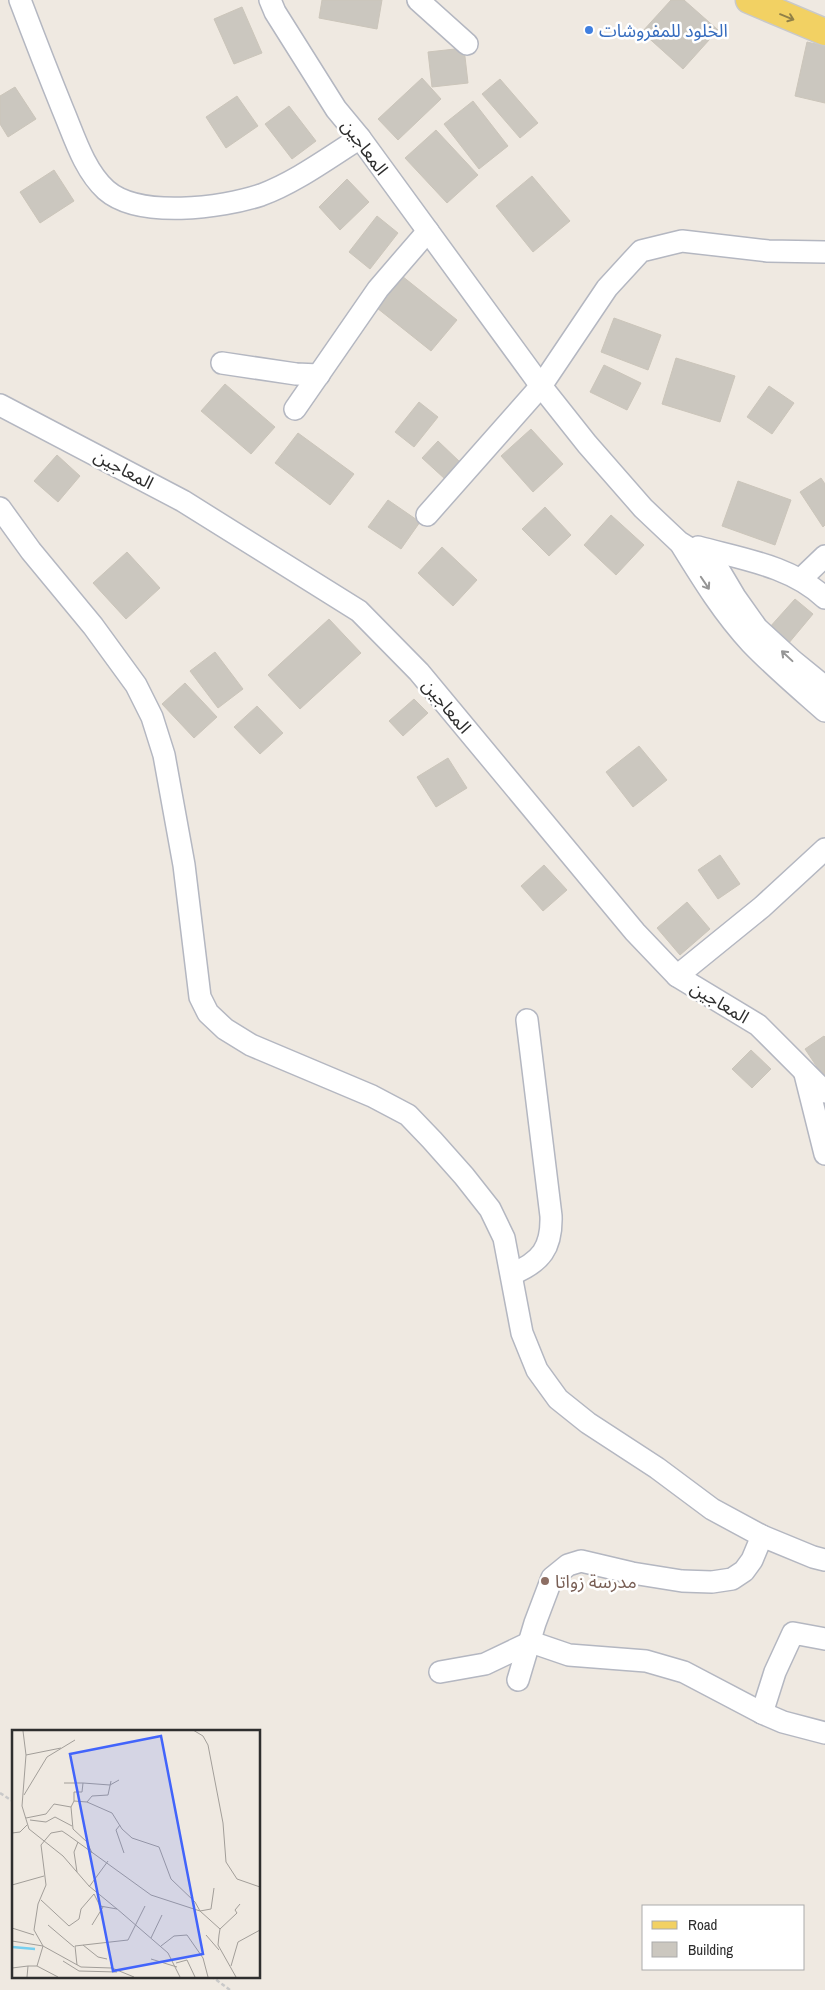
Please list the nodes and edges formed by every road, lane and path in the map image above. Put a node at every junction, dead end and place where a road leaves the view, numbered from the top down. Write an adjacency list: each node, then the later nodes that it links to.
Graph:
1 (20, 0): 7 (street)
2 (270, 0): 7 (street, المعاجين)
3 (418, 0): 6 (street)
4 (749, 0): 5 (main road, one-way to 5)
5 (825, 32)
6 (466, 44)
7 (360, 138): 8 (street, المعاجين)
8 (428, 231): 11 (street); 12 (street, المعاجين)
9 (825, 252): 12 (street)
10 (222, 363): 11 (street)
11 (319, 375): 14 (street)
12 (541, 386): 16 (street); 17 (street, المعاجين)
13 (0, 405): 24 (street, المعاجين)
14 (295, 409)
15 (0, 508): 29 (street)
16 (426, 515)
17 (679, 542): 19 (street); 21 (street, one-way to 17); 22 (street, one-way to 22)
18 (825, 556): 19 (street)
19 (801, 579): 20 (street)
20 (825, 598)
21 (825, 687)
22 (825, 711)
23 (825, 849): 24 (street)
24 (677, 976): 26 (street, المعاجين)
25 (527, 1020): 29 (street)
26 (805, 1073): 27 (street, المعاجين); 28 (street)
27 (825, 1092)
28 (825, 1154)
29 (512, 1274): 30 (street)
30 (762, 1536): 31 (street); 33 (street)
31 (825, 1560)
32 (825, 1639): 36 (street)
33 (531, 1642): 34 (street); 35 (street); 36 (street)
34 (440, 1672)
35 (518, 1680)
36 (762, 1714): 37 (street)
37 (825, 1733)
38 (0, 1794): 39 (path)
39 (12, 1801)
40 (214, 1978): 41 (path)
41 (230, 1990)

